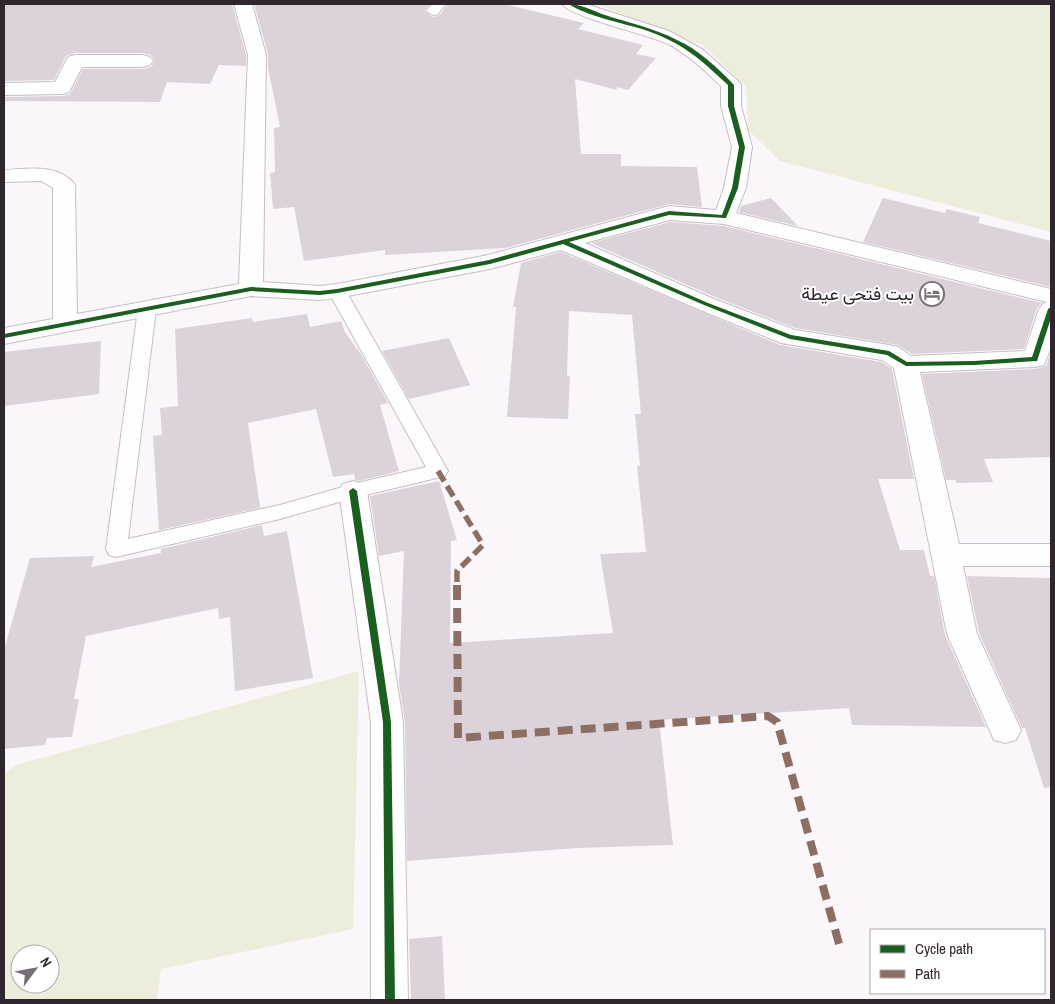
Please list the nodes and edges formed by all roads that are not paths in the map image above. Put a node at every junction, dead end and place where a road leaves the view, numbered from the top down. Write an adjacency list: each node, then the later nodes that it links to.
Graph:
1 (243, 4): 8 (street)
2 (571, 4): 6 (street)
3 (143, 61): 4 (street)
4 (4, 89)
5 (4, 176): 13 (street)
6 (724, 216): 7 (street); 10 (street)
7 (563, 242): 9 (street); 15 (street)
8 (250, 289): 9 (street); 12 (street)
9 (337, 291): 16 (lane)
10 (1051, 296)
11 (1051, 308): 15 (street)
12 (147, 309): 13 (street); 16 (lane)
13 (64, 325): 14 (street)
14 (4, 336)
15 (906, 364): 17 (street)
16 (353, 491): 20 (street)
17 (947, 555): 18 (street); 19 (street)
18 (1051, 555)
19 (1005, 730)
20 (390, 1000)

